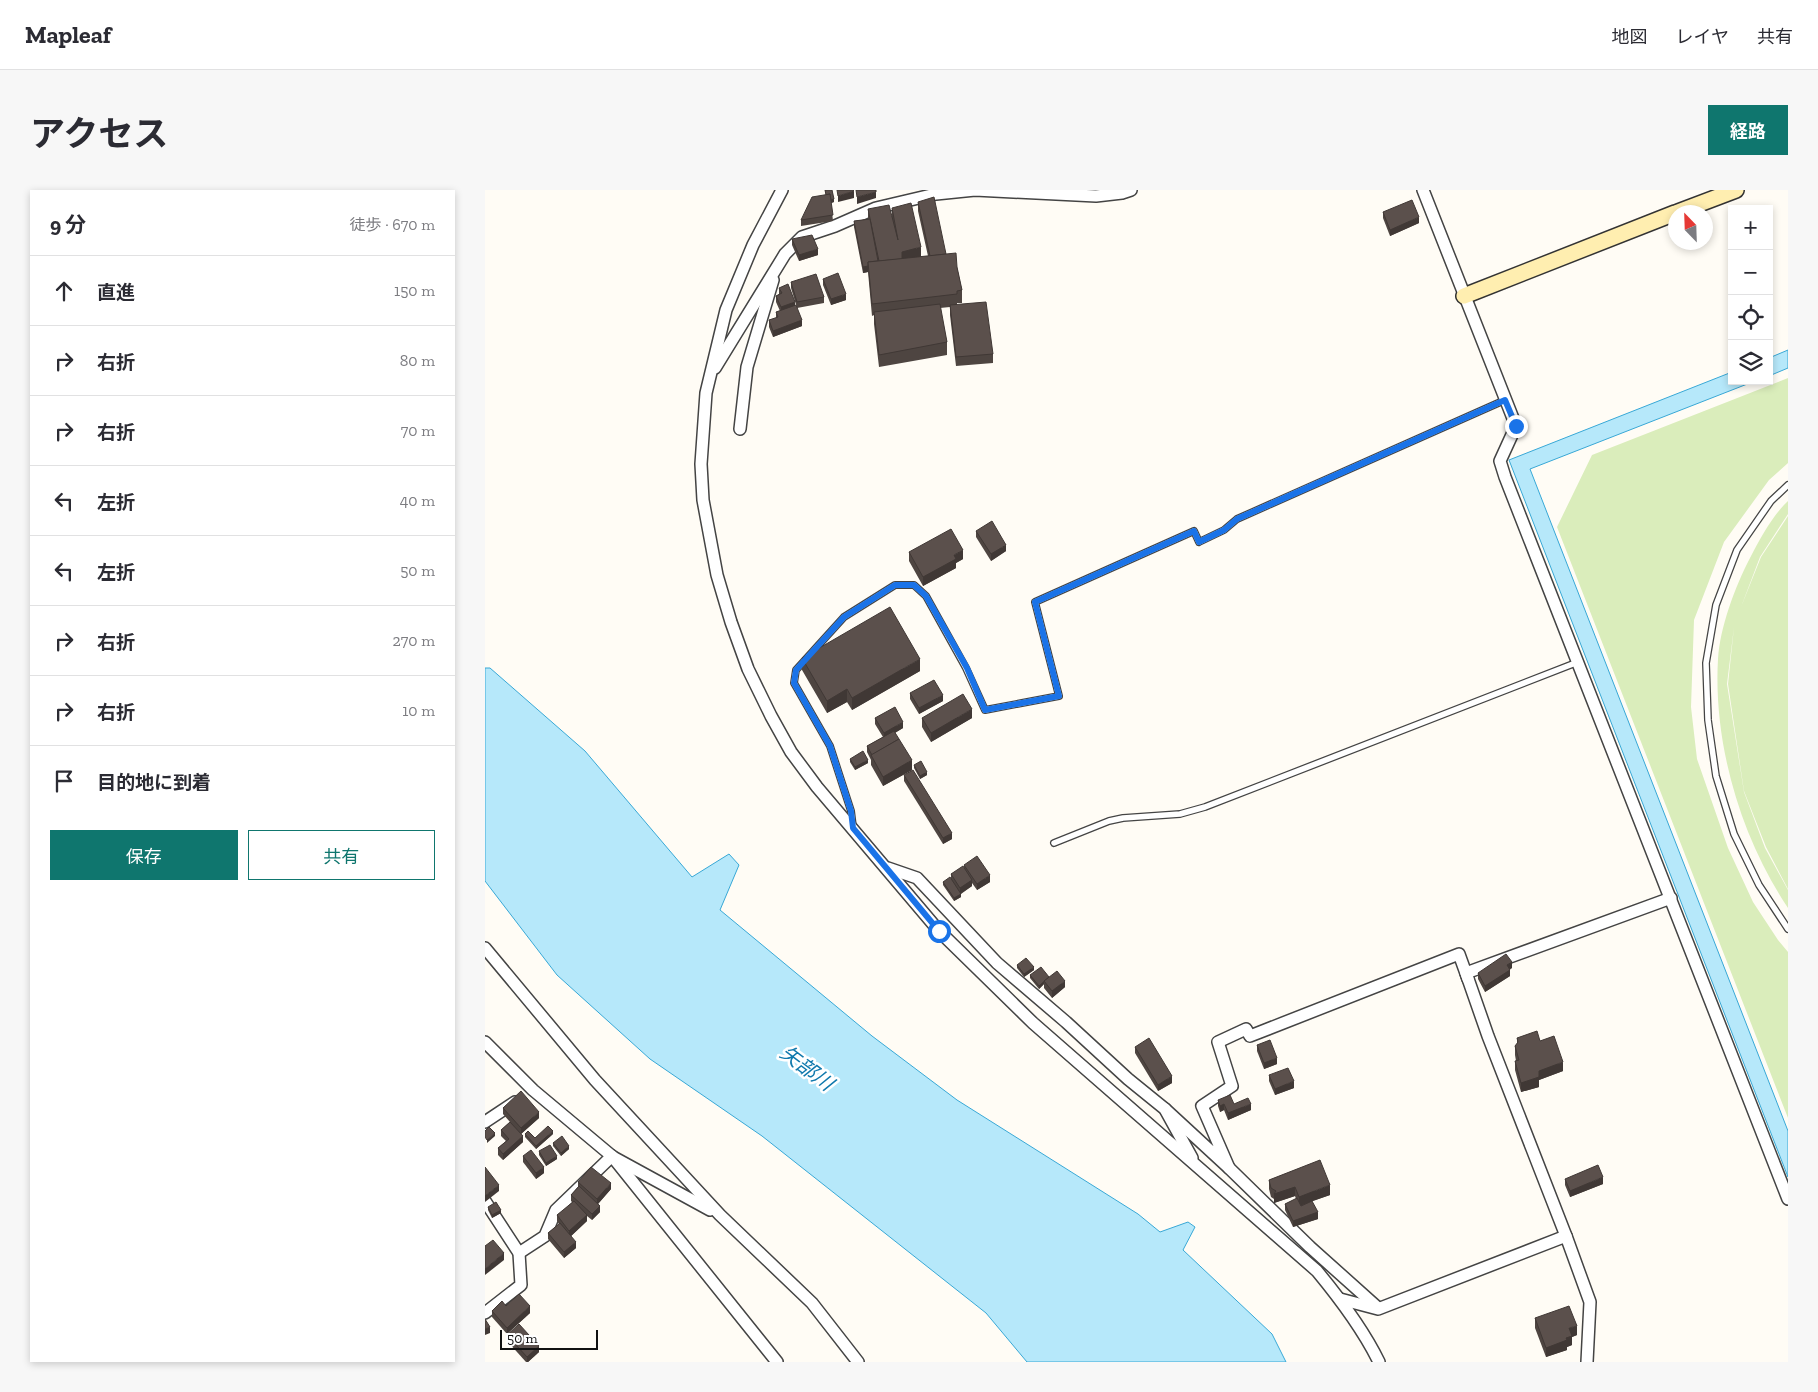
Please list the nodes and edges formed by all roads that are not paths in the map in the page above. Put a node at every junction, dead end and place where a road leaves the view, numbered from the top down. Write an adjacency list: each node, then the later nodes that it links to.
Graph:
1 (781, 190): 9 (street)
2 (1131, 190): 7 (street)
3 (1423, 190): 8 (street)
4 (1735, 190): 5 (street)
5 (1697, 205)
6 (1668, 217): 8 (street)
7 (777, 266): 9 (street); 11 (street)
8 (1464, 296): 10 (street)
9 (708, 380): 14 (street)
10 (1505, 400): 13 (street); 14 (lane)
11 (740, 429)
12 (1788, 485): 18 (lane)
13 (1578, 662): 15 (lane); 17 (street)
14 (853, 828): 16 (street)
15 (1054, 843)
16 (886, 868): 23 (street); 26 (street)
17 (1671, 898): 20 (street); 28 (street)
18 (1788, 929)
19 (485, 948): 30 (street)
20 (1468, 979): 27 (street); 31 (street)
21 (485, 1042): 22 (street)
22 (533, 1090): 24 (street); 25 (street)
23 (1165, 1109): 26 (street); 27 (street)
24 (485, 1122)
25 (612, 1156): 30 (street); 32 (street); 36 (street)
26 (1196, 1165): 33 (street)
27 (1229, 1168): 34 (street)
28 (1788, 1199)
29 (485, 1200): 32 (street)
30 (721, 1215): 37 (street)
31 (1566, 1236): 34 (street); 39 (street)
32 (519, 1252): 35 (street)
33 (1340, 1299): 34 (street); 38 (street)
34 (1378, 1309)
35 (485, 1313)
36 (777, 1362)
37 (858, 1362)
38 (1379, 1362)
39 (1587, 1362)

